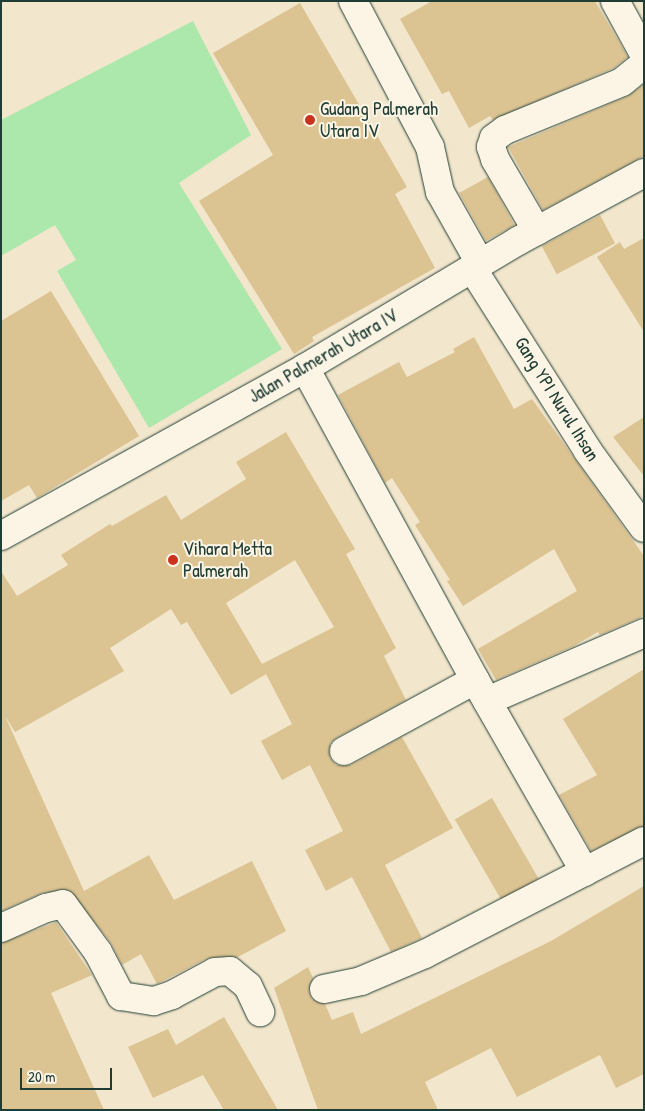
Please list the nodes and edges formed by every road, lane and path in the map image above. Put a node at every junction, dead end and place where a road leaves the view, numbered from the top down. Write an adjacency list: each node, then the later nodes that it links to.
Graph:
1 (352, 1): 7 (street, Gang YPI Nurul Ihsan)
2 (615, 1): 3 (street)
3 (644, 54)
4 (644, 64): 6 (street)
5 (644, 173): 6 (street, Jalan Palmerah Utara IV)
6 (538, 230): 7 (street, Jalan Palmerah Utara IV)
7 (476, 266): 8 (street, Jalan Palmerah Utara IV); 9 (street, Gang YPI Nurul Ihsan)
8 (305, 368): 10 (street, Jalan Palmerah Utara IV); 12 (street)
9 (644, 528)
10 (1, 536)
11 (644, 633): 12 (street)
12 (481, 691): 13 (street); 15 (street)
13 (344, 751)
14 (644, 841): 15 (street)
15 (585, 872): 17 (street)
16 (1, 928): 18 (street)
17 (324, 989)
18 (260, 1012)

